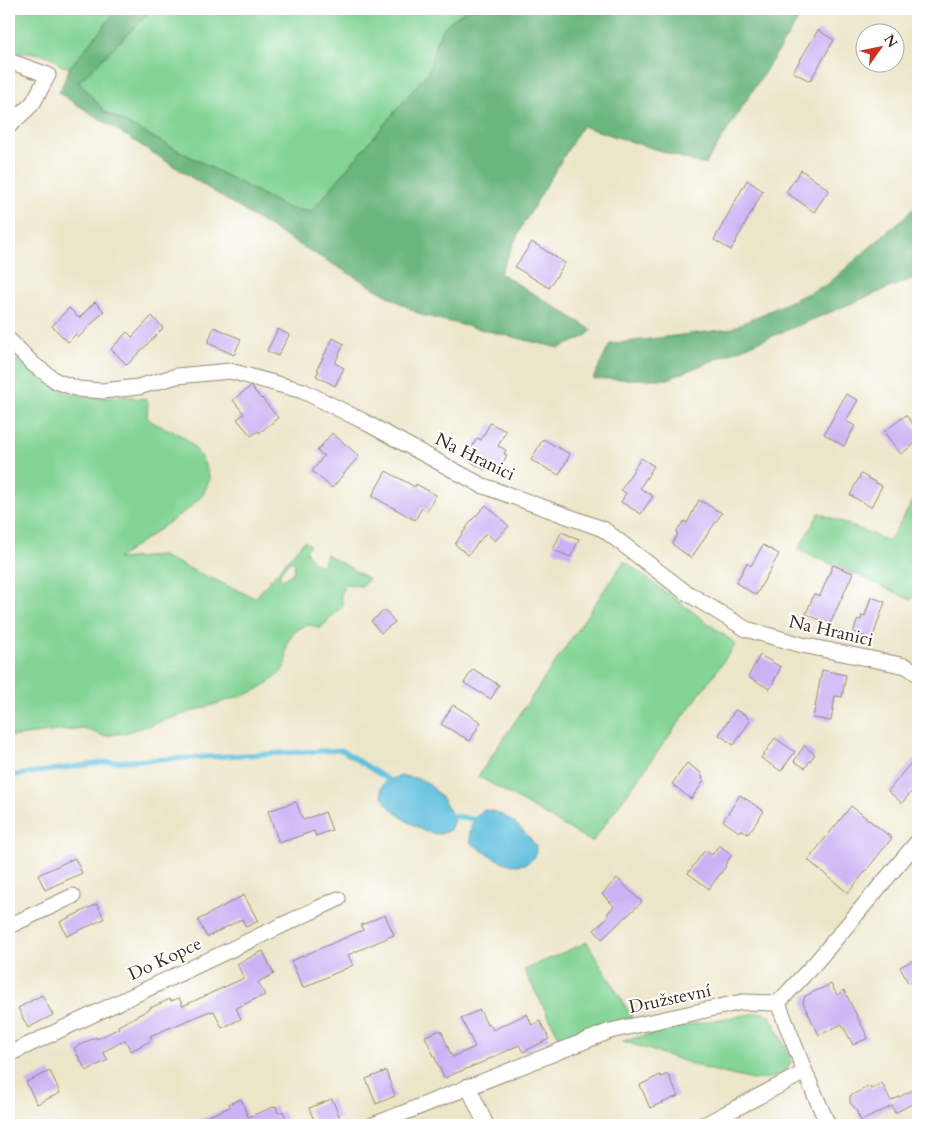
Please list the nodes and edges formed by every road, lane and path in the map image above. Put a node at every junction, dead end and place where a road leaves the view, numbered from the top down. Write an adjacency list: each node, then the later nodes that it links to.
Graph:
1 (9, 61): 2 (street)
2 (9, 126)
3 (9, 340): 4 (street, Na Hranici)
4 (918, 674)
5 (918, 841): 9 (street)
6 (73, 896): 8 (street)
7 (338, 899): 10 (street, Do Kopce)
8 (9, 926)
9 (778, 1003): 11 (street); 12 (street, Družstevní)
10 (9, 1054)
11 (804, 1072): 15 (street); 16 (street)
12 (468, 1086): 13 (street, Družstevní); 14 (street)
13 (373, 1125)
14 (486, 1125)
15 (704, 1125)
16 (828, 1125)

